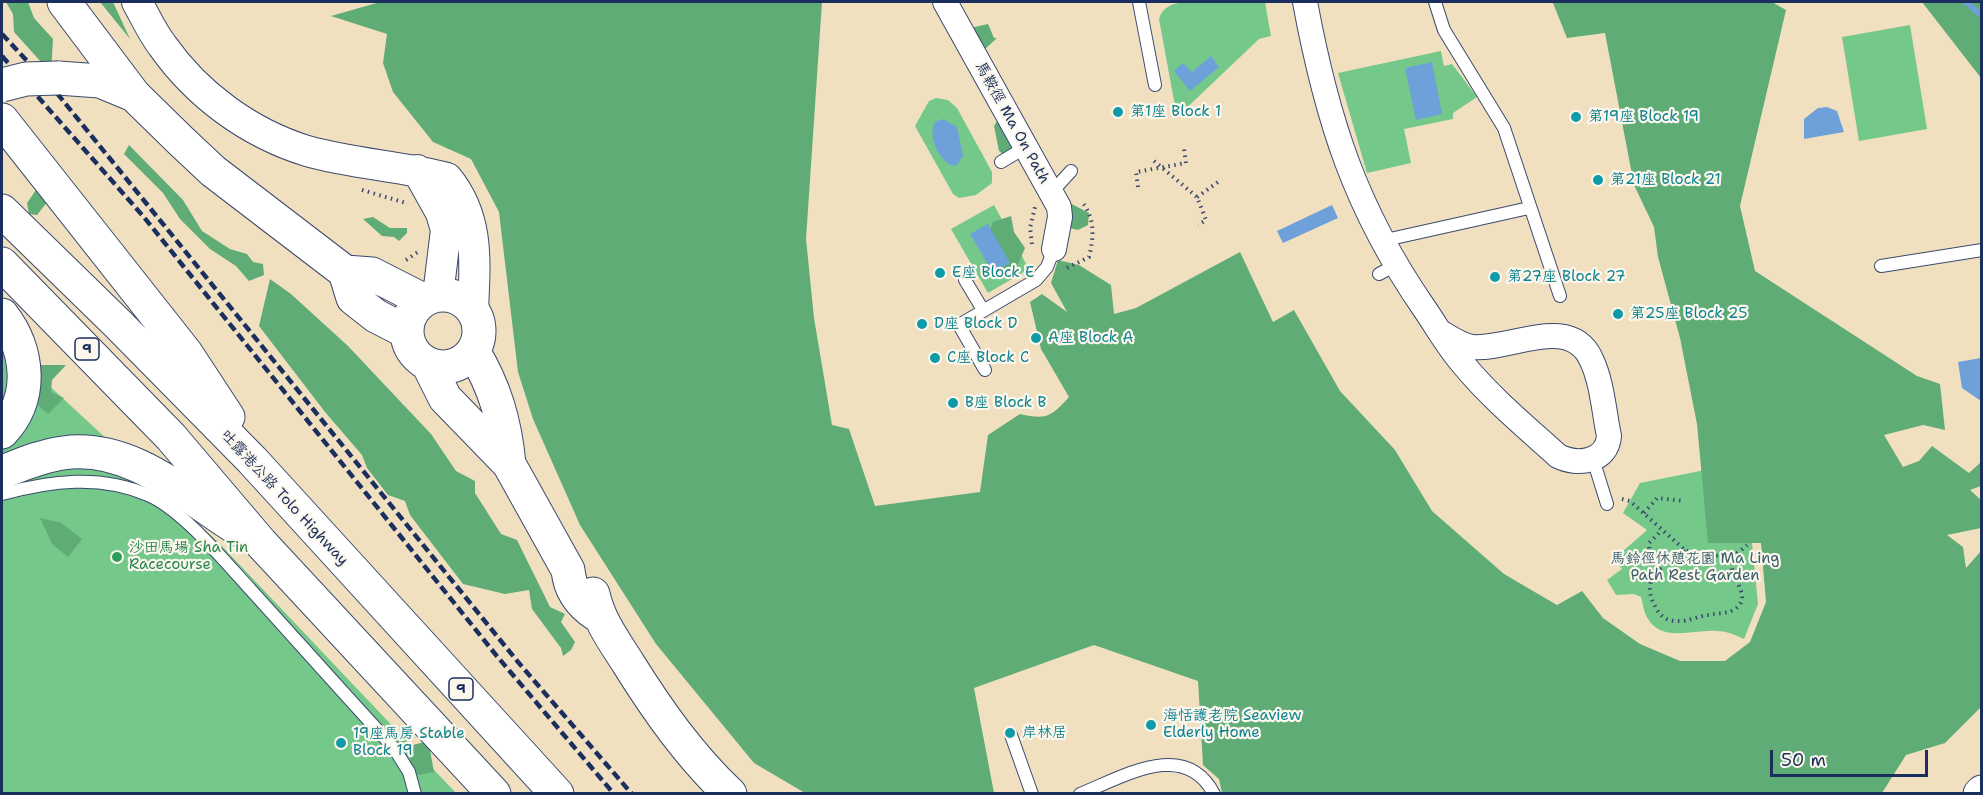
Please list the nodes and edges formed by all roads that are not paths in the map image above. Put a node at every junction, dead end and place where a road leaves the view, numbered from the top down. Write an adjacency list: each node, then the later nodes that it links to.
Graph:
1 (63, 2): 7 (main road); 10 (main road)
2 (137, 2): 14 (street)
3 (945, 2): 12 (street, 馬鞍徑 Ma On Path)
4 (1139, 2): 9 (lane)
5 (1305, 2): 19 (street)
6 (1435, 2): 17 (lane)
7 (100, 81): 8 (main road, bridge); 10 (main road)
8 (2, 85)
9 (1155, 85)
10 (134, 95): 24 (main road)
11 (2, 120): 40 (main road)
12 (1026, 147): 13 (lane); 16 (street, 馬鞍徑 Ma On Path)
13 (1001, 162)
14 (417, 171): 27 (street); 29 (street)
15 (1071, 171): 16 (lane)
16 (1050, 193): 20 (street, 馬鞍徑 Ma On Path)
17 (1529, 208): 19 (lane); 26 (lane)
18 (2, 211): 40 (main road, 吐露港公路 Tolo Highway / 9)
19 (1382, 241): 31 (street)
20 (1054, 249): 28 (lane)
21 (1982, 250): 23 (lane)
22 (2, 264): 45 (main road, 9)
23 (1881, 266)
24 (345, 272): 27 (main road); 32 (main road)
25 (965, 280): 28 (lane)
26 (1560, 296)
27 (430, 298): 29 (main road); 32 (main road)
28 (983, 310): 36 (lane)
29 (473, 311): 34 (main road)
30 (2, 315): 38 (main road)
31 (1439, 331): 33 (street); 37 (street)
32 (407, 332): 35 (main road)
33 (1491, 346): 37 (street); 39 (street)
34 (473, 351): 35 (main road); 41 (main road)
35 (428, 364): 41 (main road)
36 (985, 370)
37 (1488, 391): 39 (street)
38 (2, 432)
39 (1593, 459): 44 (lane)
40 (252, 460): 49 (main road, 吐露港公路 Tolo Highway / 9)
41 (509, 464): 50 (main road)
42 (2, 472): 45 (main road)
43 (2, 494): 47 (lane)
44 (1606, 498)
45 (261, 543): 48 (main road, 9)
46 (1011, 735): 51 (lane)
47 (415, 794)
48 (494, 794)
49 (557, 794)
50 (730, 794)
51 (1032, 794)
52 (1080, 794): 53 (lane)
53 (1214, 794)

